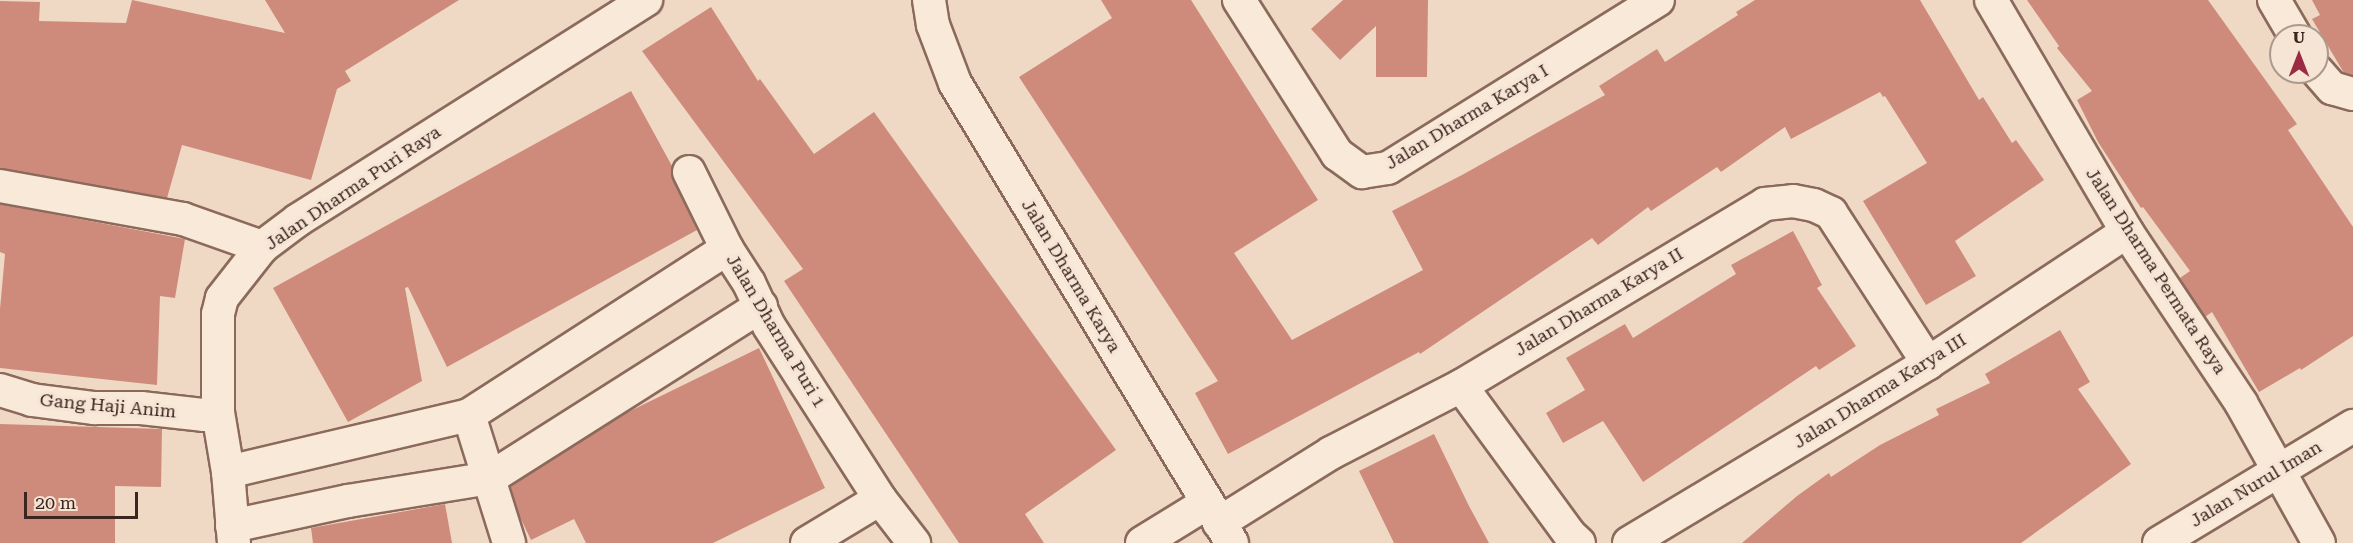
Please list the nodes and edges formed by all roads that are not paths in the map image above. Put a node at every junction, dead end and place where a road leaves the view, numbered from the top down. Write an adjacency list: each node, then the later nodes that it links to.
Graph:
1 (646, 0): 11 (street, Jalan Dharma Puri Raya)
2 (929, 0): 24 (street, Jalan Dharma Karya)
3 (1239, 0): 4 (street, Jalan Dharma Karya I)
4 (1658, 0)
5 (1991, 0): 10 (street, Jalan Dharma Permata Raya)
6 (2274, 0): 7 (street)
7 (2288, 24)
8 (689, 172): 12 (street, Jalan Dharma Puri 1)
9 (0, 186): 11 (street)
10 (2127, 232): 14 (street, Jalan Dharma Karya III); 20 (street, Jalan Dharma Permata Raya)
11 (262, 247): 17 (street, Jalan Dharma Puri Raya)
12 (727, 249): 13 (street, Jalan Dharma Puri 1); 18 (street)
13 (761, 306): 22 (street); 23 (street, Jalan Dharma Puri 1)
14 (1929, 363): 15 (street, Jalan Dharma Karya II); 31 (street, Jalan Dharma Karya III)
15 (1461, 386): 24 (street, Jalan Dharma Karya II); 30 (street)
16 (0, 390): 17 (street, Gang Haji Anim)
17 (218, 412): 21 (street, Jalan Dharma Puri Raya)
18 (470, 415): 21 (street); 22 (street)
19 (2353, 426): 20 (street, Jalan Nurul Iman)
20 (2280, 470): 32 (street, Jalan Nurul Iman); 33 (street, Jalan Dharma Permata Raya)
21 (228, 472): 25 (street, Jalan Dharma Puri Raya)
22 (490, 478): 25 (street); 26 (street)
23 (880, 499): 27 (street); 28 (street, Jalan Dharma Puri 1)
24 (1223, 531): 29 (street, Jalan Dharma Karya II)
25 (233, 534)
26 (509, 543)
27 (807, 543)
28 (914, 543)
29 (1142, 543)
30 (1579, 543)
31 (1629, 543)
32 (2159, 543)
33 (2319, 543)

